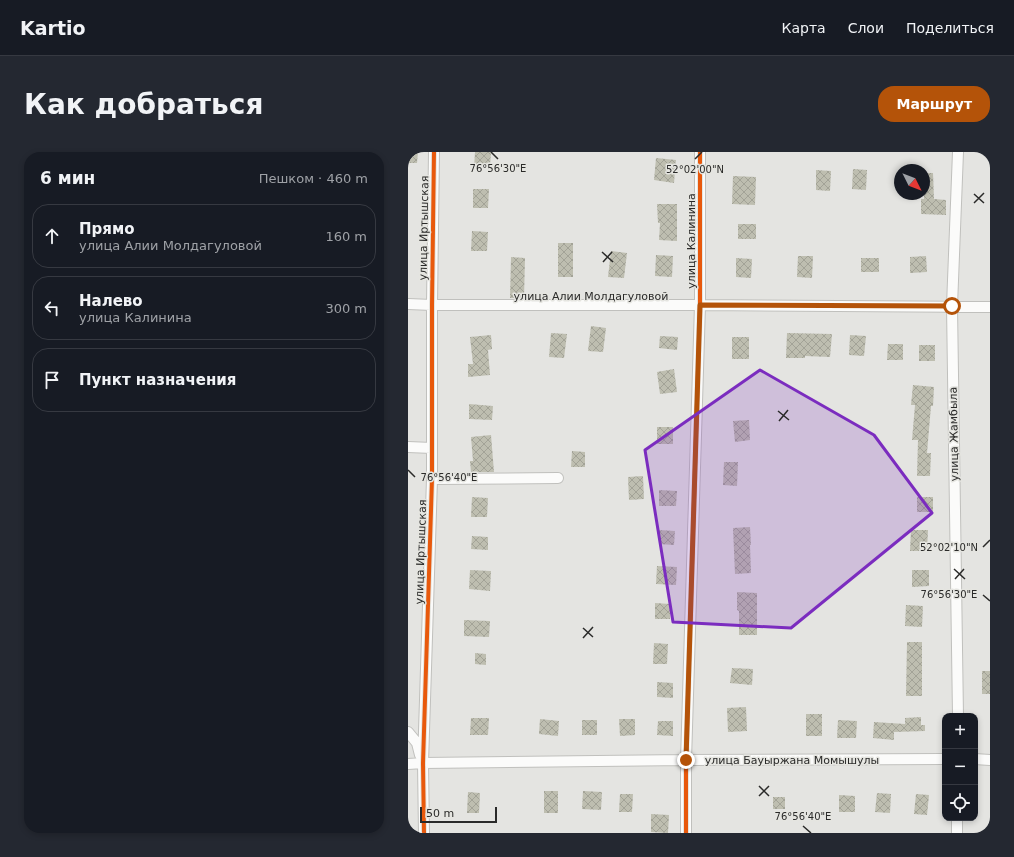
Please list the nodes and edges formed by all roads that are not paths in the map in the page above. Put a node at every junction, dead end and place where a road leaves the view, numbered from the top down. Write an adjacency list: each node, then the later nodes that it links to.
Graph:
1 (434, 152): 6 (street, улица Иртышская)
2 (700, 152): 5 (street, улица Калинина)
3 (958, 152): 7 (street, улица Жамбыла)
4 (408, 304): 6 (street, улица Алии Молдагуловой)
5 (700, 305): 6 (street, улица Алии Молдагуловой); 7 (street, улица Алии Молдагуловой); 17 (street, улица Калинина)
6 (432, 306): 10 (street, улица Иртышская)
7 (952, 306): 8 (street, улица Алии Молдагуловой); 13 (street, улица Жамбыла)
8 (990, 307)
9 (408, 447): 10 (street)
10 (432, 448): 12 (street, улица Иртышская)
11 (558, 478): 12 (street)
12 (432, 479): 19 (street, улица Иртышская)
13 (958, 713)
14 (408, 732): 19 (street)
15 (942, 759): 17 (street, улица Бауыржана Момышулы)
16 (978, 759): 18 (street)
17 (686, 760): 19 (street, улица Бауыржана Момышулы); 23 (street, улица Калинина)
18 (990, 760)
19 (423, 763): 20 (street, улица Бауыржана Момышулы); 22 (street, улица Иртышская)
20 (408, 764)
21 (958, 821): 24 (street)
22 (424, 833)
23 (686, 833)
24 (957, 833)

